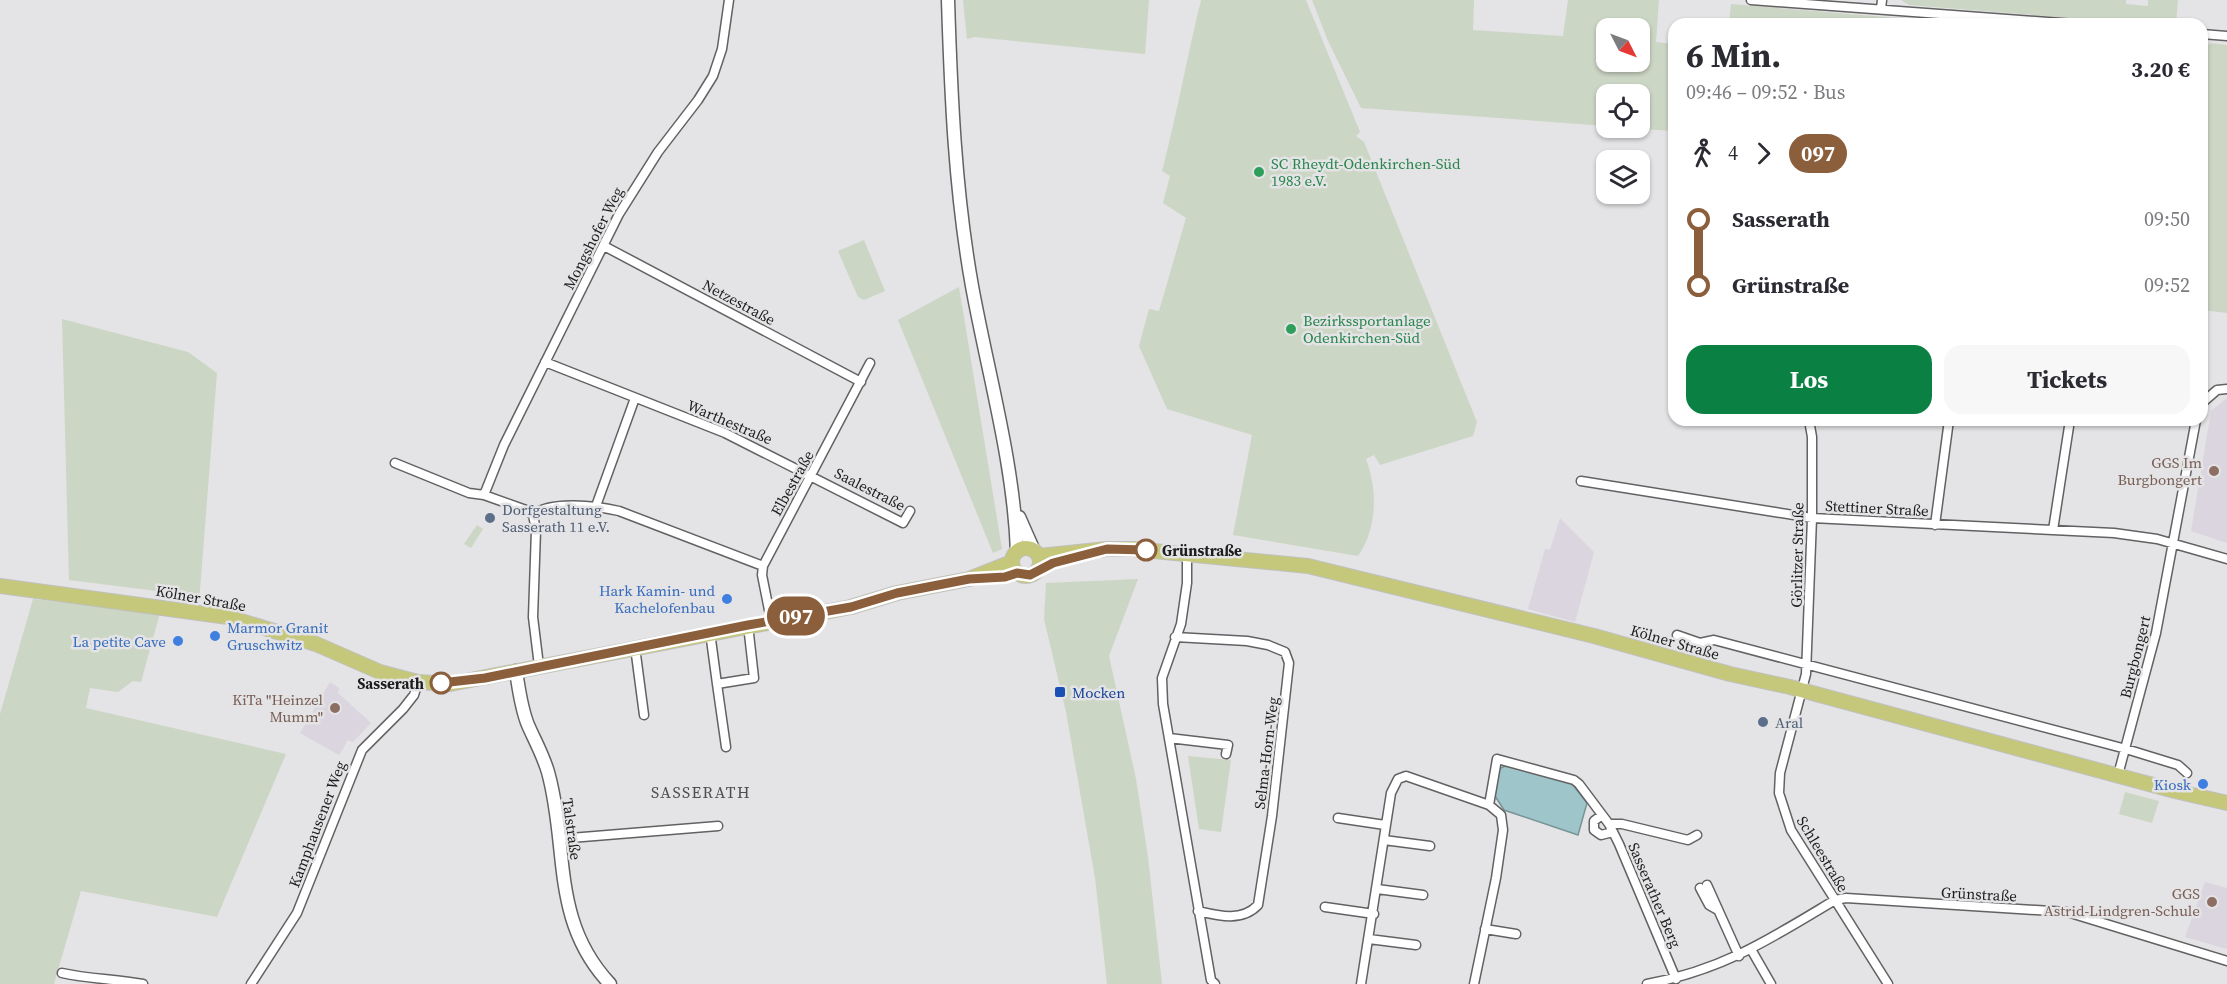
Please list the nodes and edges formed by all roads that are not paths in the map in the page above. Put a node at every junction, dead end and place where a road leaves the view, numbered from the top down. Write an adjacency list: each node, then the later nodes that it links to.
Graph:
1 (729, 0): 10 (street, Mongshofer Weg)
2 (948, 0): 9 (main road)
3 (953, 0): 9 (main road)
4 (1751, 0): 5 (street)
5 (1882, 5): 6 (street)
6 (2014, 18)
7 (2208, 34): 8 (street)
8 (2227, 36)
9 (950, 55): 25 (main road)
10 (604, 246): 11 (street, Mongshofer Weg); 13 (street, Netzestraße)
11 (545, 362): 15 (street, Warthestraße); 24 (street, Mongshofer Weg)
12 (870, 363): 13 (street, Elbestraße)
13 (861, 382): 22 (street, Elbestraße)
14 (2227, 389): 16 (street)
15 (635, 398): 22 (street, Warthestraße); 26 (street)
16 (2208, 398)
17 (1810, 426): 29 (street, Görlitzer Straße)
18 (1948, 426): 30 (street)
19 (2069, 426): 31 (street)
20 (2195, 426): 32 (street, Burgbongert)
21 (395, 464): 24 (street)
22 (812, 475): 27 (street, Saalestraße); 37 (street, Elbestraße)
23 (1581, 481): 29 (street, Stettiner Straße)
24 (484, 495): 28 (street)
25 (1014, 505): 34 (main road); 36 (main road)
26 (596, 506): 28 (street); 37 (street)
27 (910, 512)
28 (533, 515): 46 (street)
29 (1812, 518): 30 (street, Stettiner Straße); 45 (street, Görlitzer Straße)
30 (1935, 525): 31 (street, Stettiner Straße)
31 (2053, 530): 32 (street, Stettiner Straße)
32 (2174, 544): 35 (street); 54 (street, Burgbongert)
33 (1187, 553): 34 (main road, Kölner Straße); 43 (street); 50 (main road, Kölner Straße)
34 (1037, 558): 36 (main road, Kölner Straße); 36 (main road, Kölner Straße)
35 (2227, 560)
36 (1016, 562): 39 (main road, Kölner Straße)
37 (763, 566): 39 (street)
38 (0, 586): 48 (main road, Kölner Straße)
39 (771, 620): 40 (main road, Kölner Straße)
40 (748, 625): 41 (main road, Kölner Straße); 49 (street)
41 (710, 632): 44 (main road, Kölner Straße); 49 (street)
42 (1677, 635): 45 (street, Kölner Straße)
43 (1175, 637): 52 (street); 74 (street, Selma-Horn-Weg)
44 (636, 647): 46 (main road, Kölner Straße); 51 (street)
45 (1807, 664): 50 (street, Görlitzer Straße); 54 (street, Kölner Straße)
46 (539, 666): 47 (main road, Kölner Straße)
47 (516, 671): 48 (main road, Kölner Straße); 66 (main road, Talstraße)
48 (418, 682): 86 (street, Kamphausener Weg)
49 (717, 684): 53 (street)
50 (1803, 691): 57 (main road, Kölner Straße); 72 (street, Schleestraße)
51 (644, 715)
52 (1169, 738): 55 (street); 74 (street)
53 (726, 747)
54 (2126, 749): 56 (street, Kölner Straße); 57 (street, Burgbongert)
55 (1226, 754)
56 (2187, 773)
57 (2118, 775): 58 (main road, Kölner Straße)
58 (2227, 803)
59 (1489, 805): 60 (street, Sasserather Berg); 62 (street); 76 (street)
60 (1602, 814): 64 (street, Sasserather Berg); 64 (street)
61 (1338, 818): 62 (street)
62 (1385, 825): 67 (street)
63 (718, 826): 66 (street)
64 (1611, 828): 65 (street, Sasserather Berg); 84 (street, Sasserather Berg)
65 (1697, 835)
66 (558, 839): 87 (main road, Talstraße)
67 (1384, 840): 68 (street); 70 (street)
68 (1430, 846)
69 (1704, 886): 81 (street)
70 (1377, 889): 71 (street); 75 (street)
71 (1423, 895)
72 (1835, 900): 80 (street); 82 (street, Grünstraße); 93 (street, Schleestraße)
73 (1325, 907): 75 (street)
74 (1198, 911): 88 (street)
75 (1374, 914): 78 (street)
76 (1485, 929): 77 (street); 90 (street)
77 (1516, 934)
78 (1369, 939): 79 (street); 89 (street)
79 (1416, 945)
80 (1752, 951): 81 (street); 92 (street)
81 (1739, 956): 84 (street)
82 (2227, 961)
83 (62, 973): 85 (street)
84 (1676, 979): 91 (street)
85 (143, 984)
86 (251, 984)
87 (610, 984)
88 (1215, 984)
89 (1360, 984)
90 (1474, 984)
91 (1647, 984)
92 (1771, 984)
93 (1888, 984)

